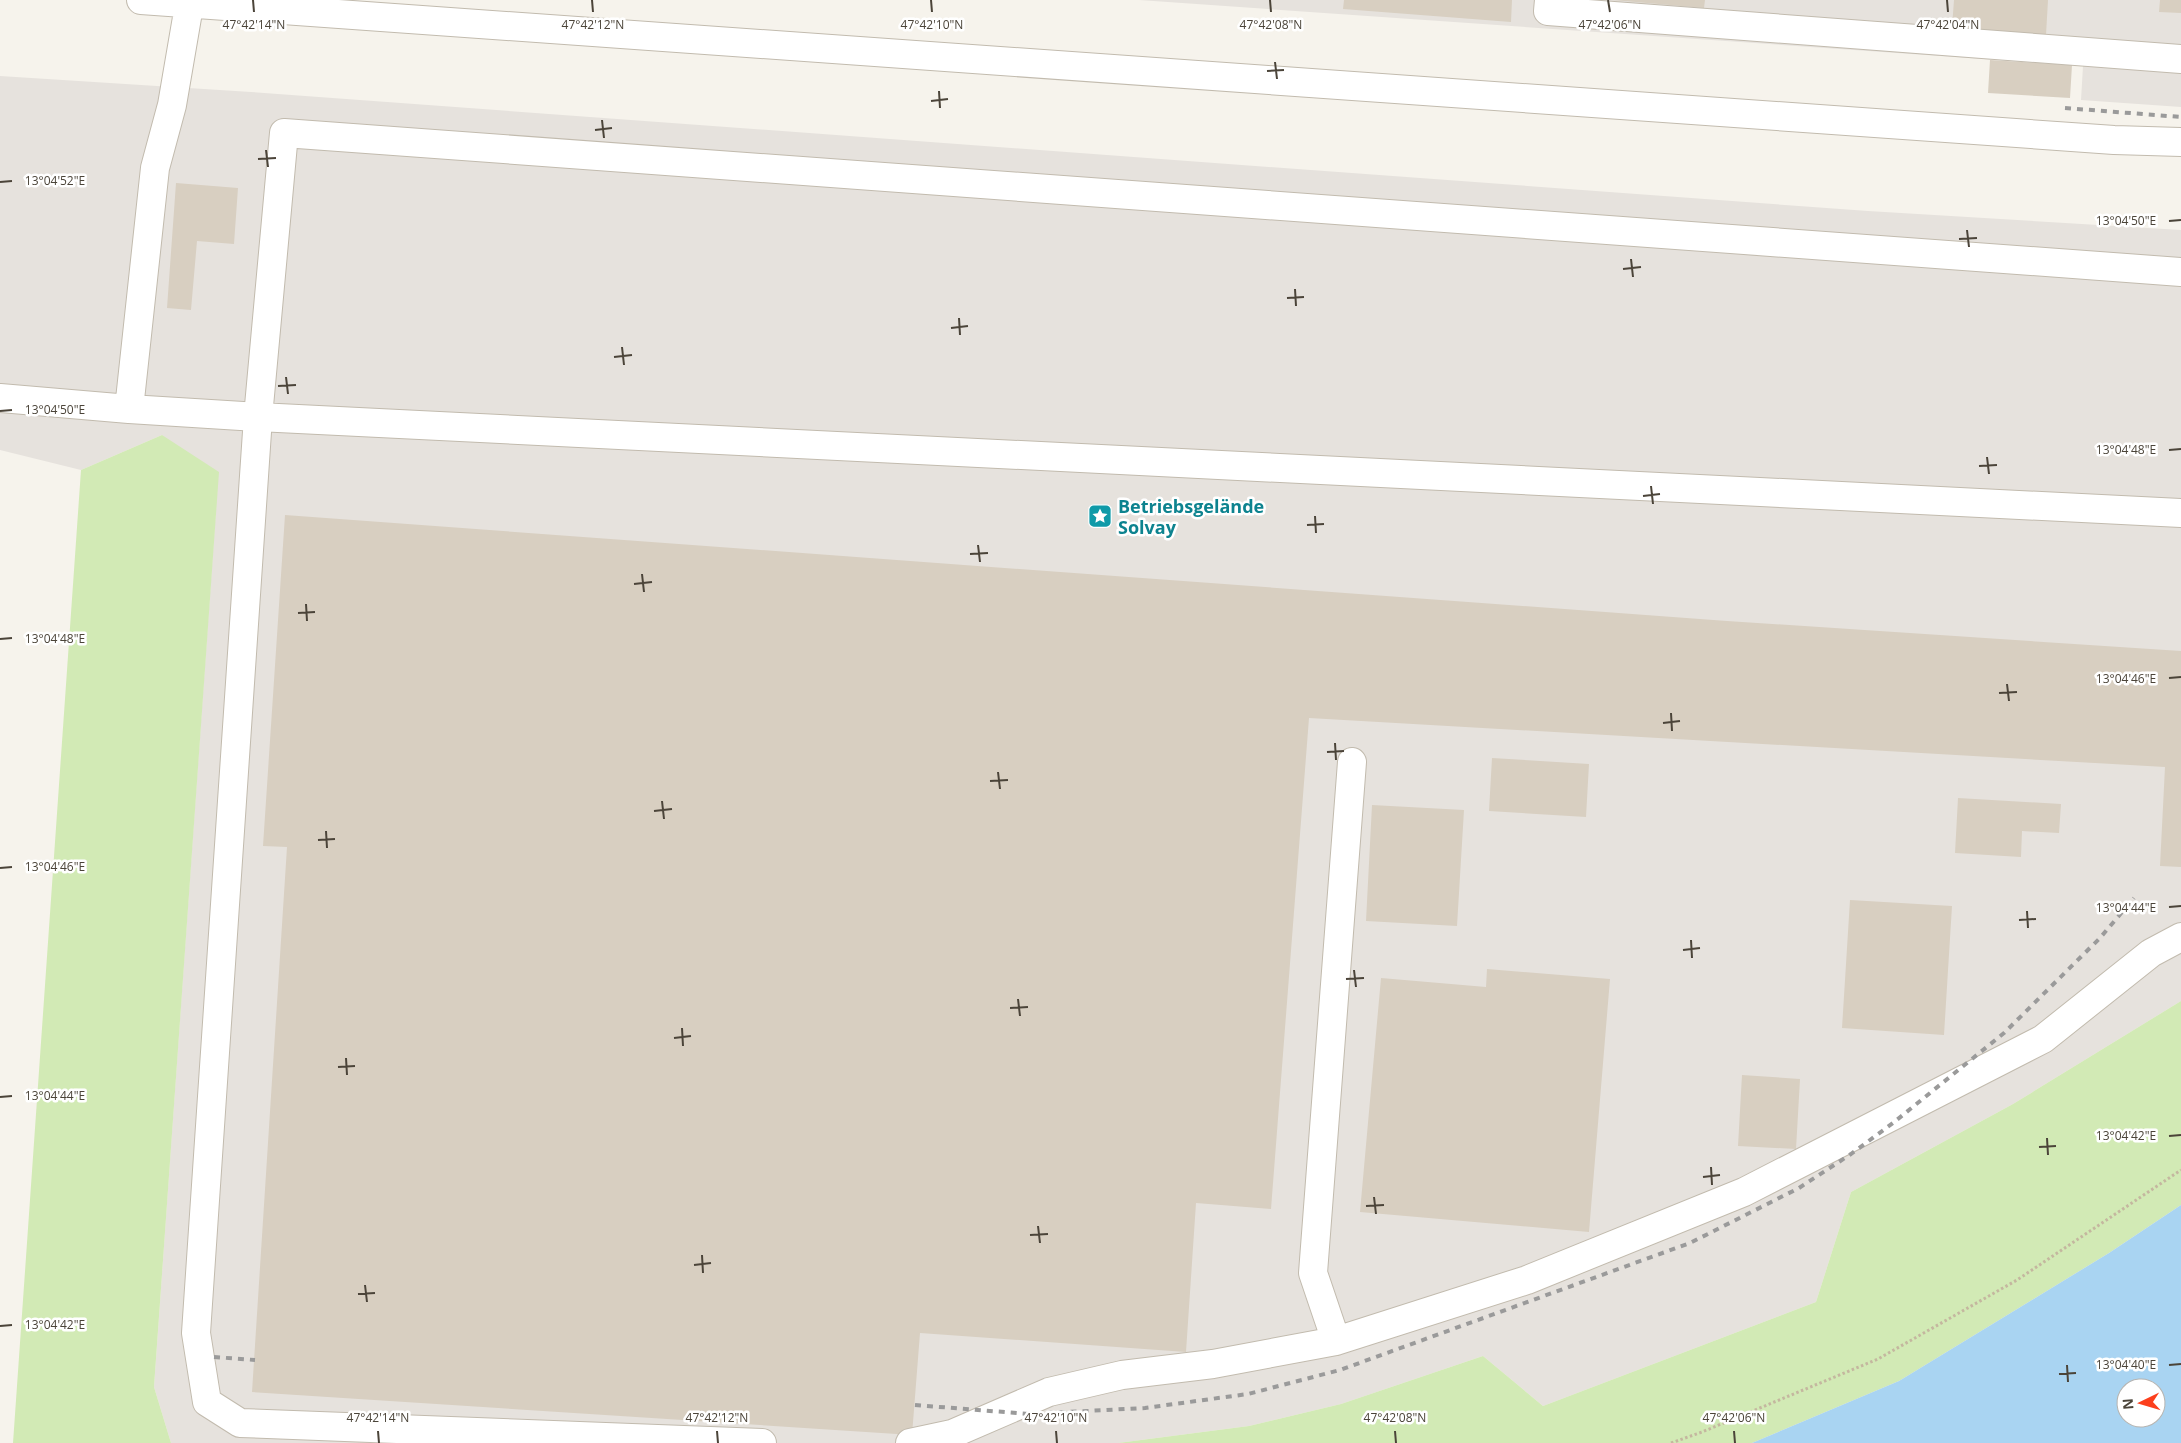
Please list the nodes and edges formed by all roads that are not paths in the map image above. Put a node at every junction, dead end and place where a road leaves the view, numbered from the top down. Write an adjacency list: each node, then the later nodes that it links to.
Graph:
1 (142, 0): 3 (lane)
2 (1549, 0): 4 (lane)
3 (190, 2): 5 (lane); 8 (lane)
4 (2181, 59)
5 (2181, 142)
6 (2181, 272): 9 (lane)
7 (0, 398): 8 (lane)
8 (129, 409): 9 (lane)
9 (258, 417): 10 (lane); 14 (lane)
10 (2181, 513)
11 (1352, 762): 13 (lane)
12 (2181, 937): 13 (lane)
13 (1336, 1341): 15 (lane)
14 (762, 1443)
15 (910, 1443)

